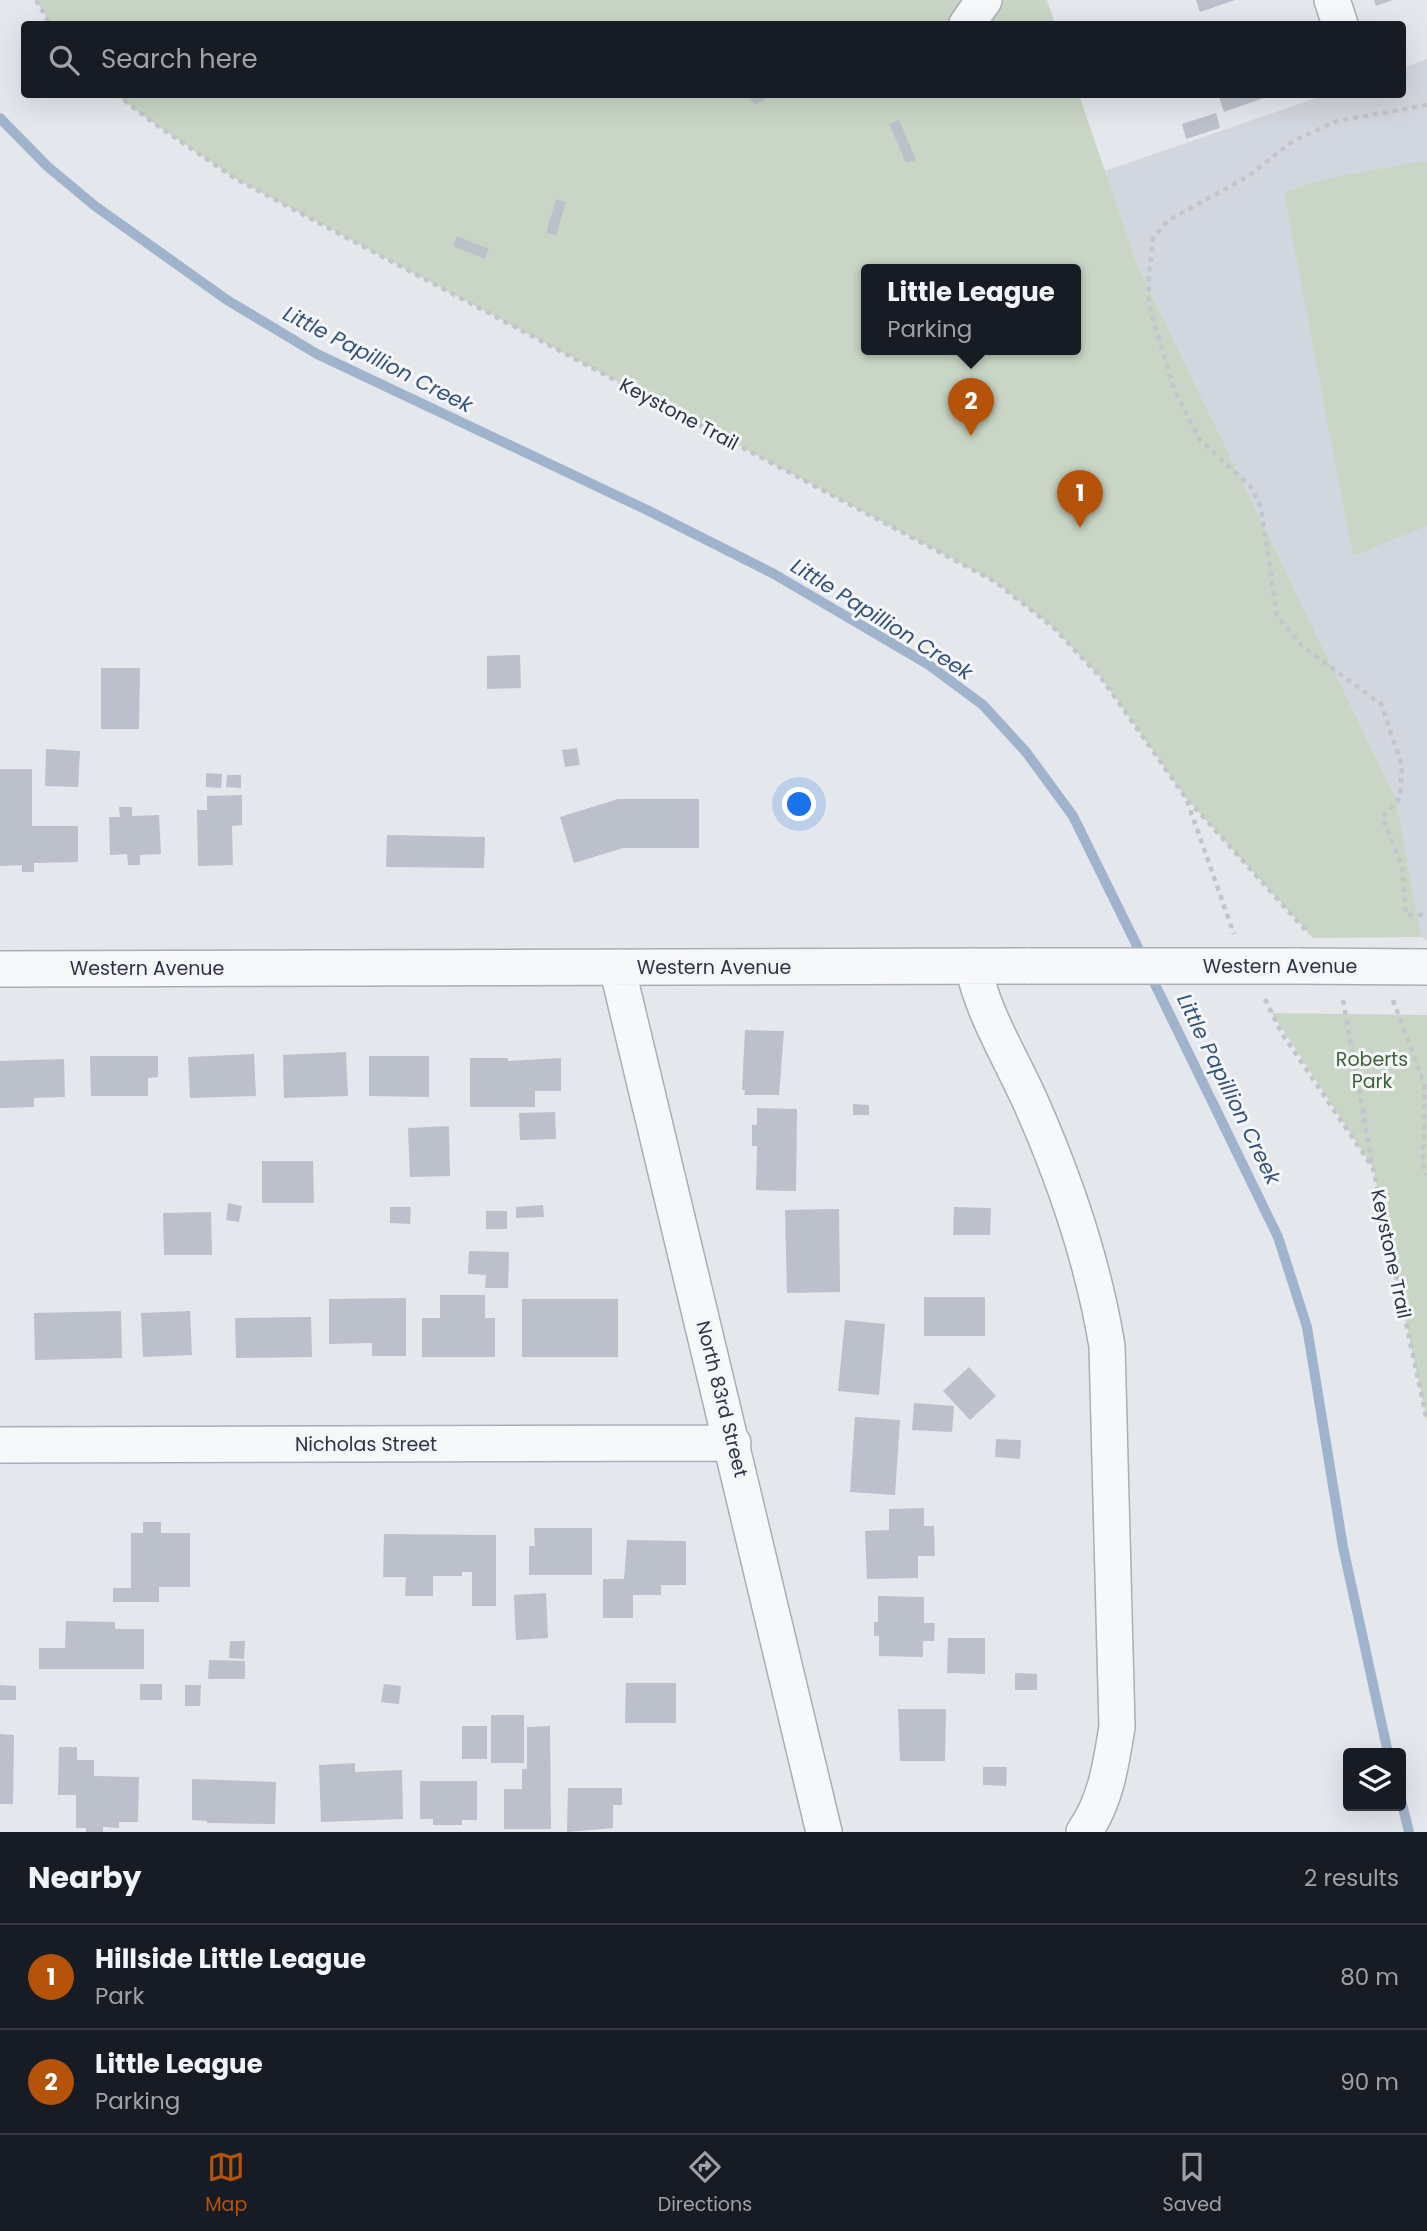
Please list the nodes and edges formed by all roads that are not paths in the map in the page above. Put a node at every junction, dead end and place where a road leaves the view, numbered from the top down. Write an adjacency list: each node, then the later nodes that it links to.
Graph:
1 (984, 0): 3 (street)
2 (1332, 0): 4 (street)
3 (969, 21)
4 (1339, 21)
5 (974, 966): 6 (street, Western Avenue); 7 (street, Western Avenue, bridge); 12 (street)
6 (617, 967): 8 (street, Western Avenue); 9 (street, North 83rd Street)
7 (1427, 967)
8 (0, 969)
9 (733, 1443): 10 (street, Nicholas Street); 11 (street, North 83rd Street)
10 (0, 1445)
11 (824, 1832)
12 (1084, 1832)

